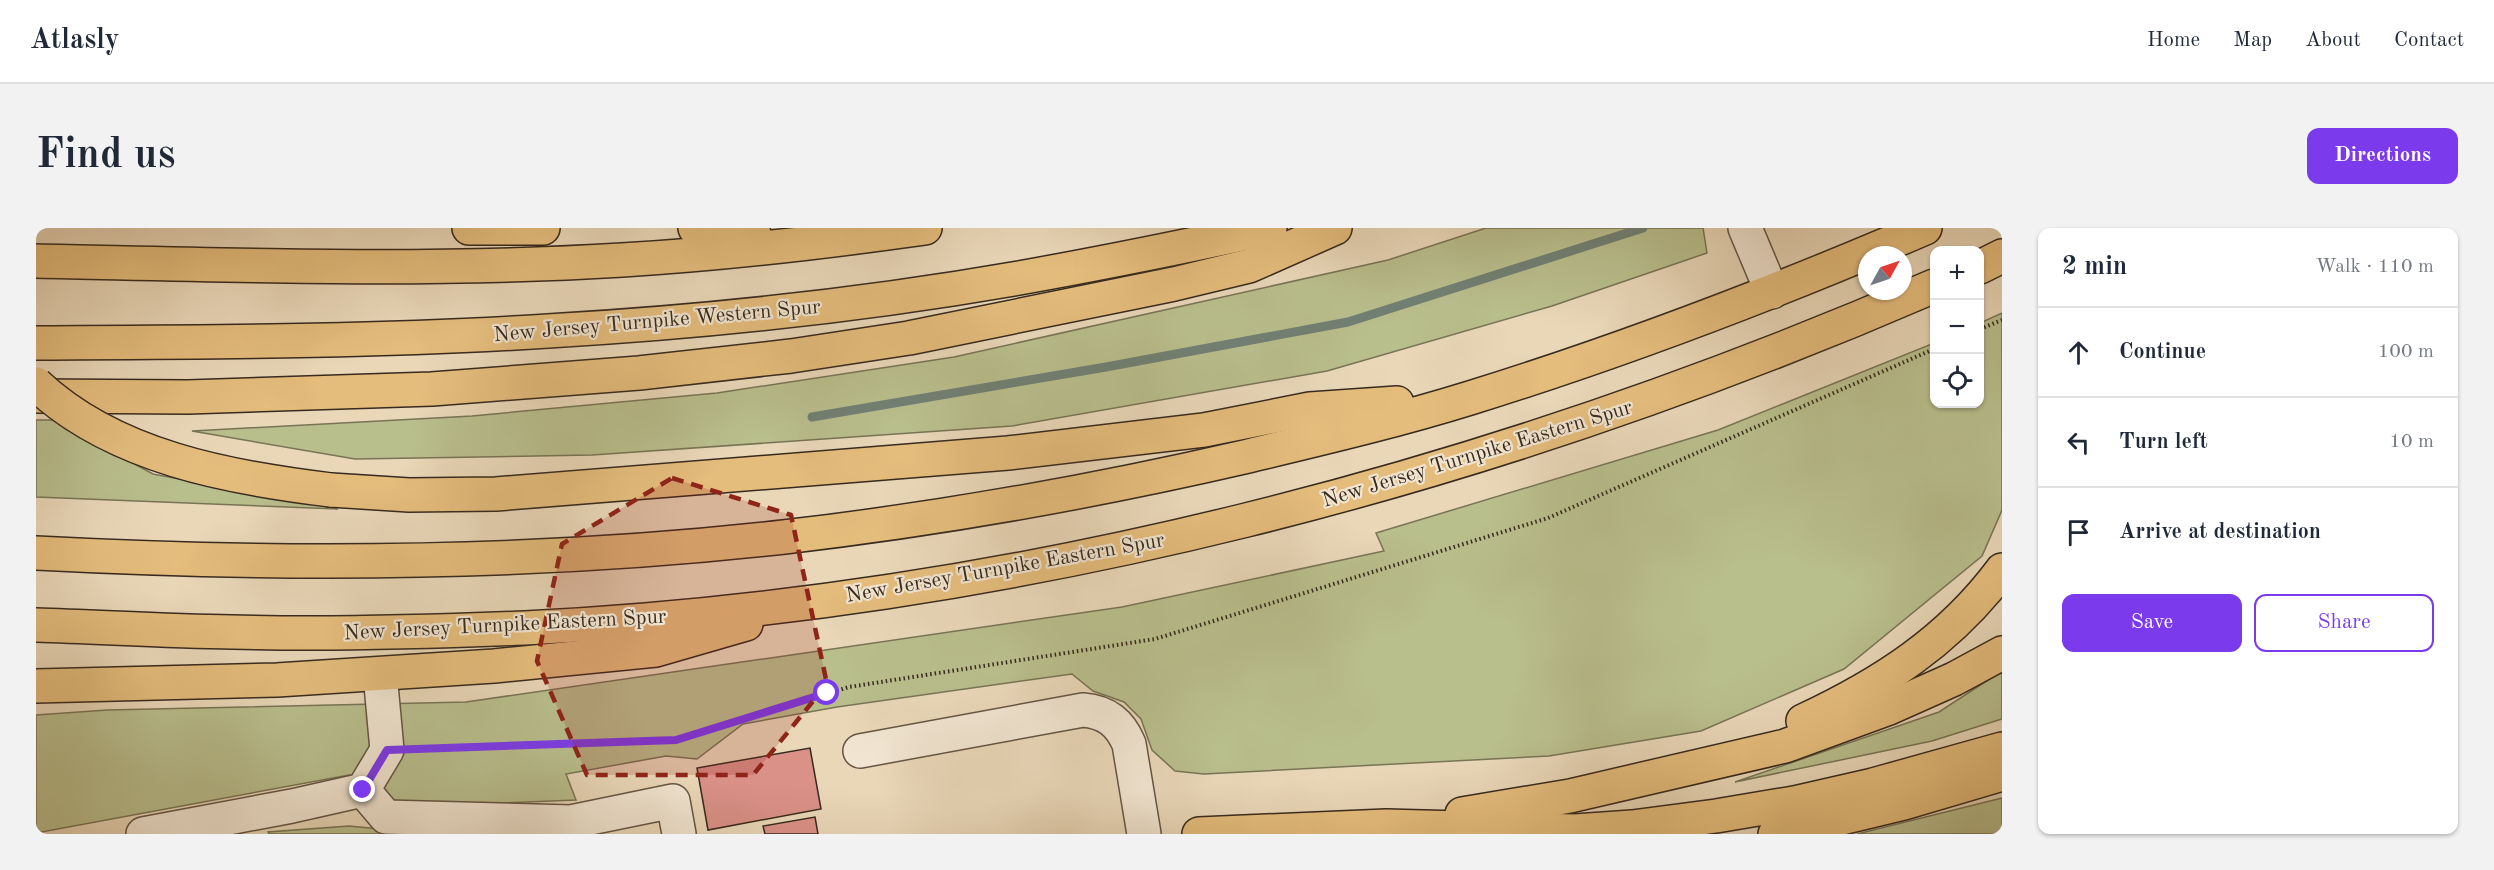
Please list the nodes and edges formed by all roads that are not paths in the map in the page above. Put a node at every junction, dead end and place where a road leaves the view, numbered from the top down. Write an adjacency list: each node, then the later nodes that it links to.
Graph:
1 (469, 228): 2 (highway)
2 (543, 228)
3 (695, 228): 9 (highway)
4 (925, 228): 9 (highway)
5 (1270, 228): 15 (highway, New Jersey Turnpike Western Spur)
6 (1335, 228): 17 (highway)
7 (1745, 228): 14 (lane)
8 (1925, 228): 14 (highway)
9 (822, 242): 11 (highway)
10 (2002, 256): 12 (highway)
11 (36, 261)
12 (1984, 265)
13 (1930, 288): 21 (highway, New Jersey Turnpike Eastern Spur)
14 (1772, 292): 18 (highway)
15 (36, 343)
16 (36, 384): 18 (highway, bridge)
17 (36, 396)
18 (1467, 399): 19 (highway)
19 (36, 553)
20 (2002, 570): 28 (highway)
21 (836, 598): 22 (highway, New Jersey Turnpike Eastern Spur); 24 (highway)
22 (36, 625)
23 (2002, 653): 28 (highway)
24 (380, 674): 25 (highway); 30 (lane)
25 (36, 686)
26 (2002, 749): 31 (highway)
27 (860, 751): 34 (lane)
28 (1674, 774): 31 (highway)
29 (2002, 774): 36 (highway)
30 (363, 790): 32 (lane); 33 (lane)
31 (1386, 826): 35 (highway)
32 (143, 834)
33 (679, 834)
34 (1144, 834)
35 (1199, 834)
36 (1775, 834)

